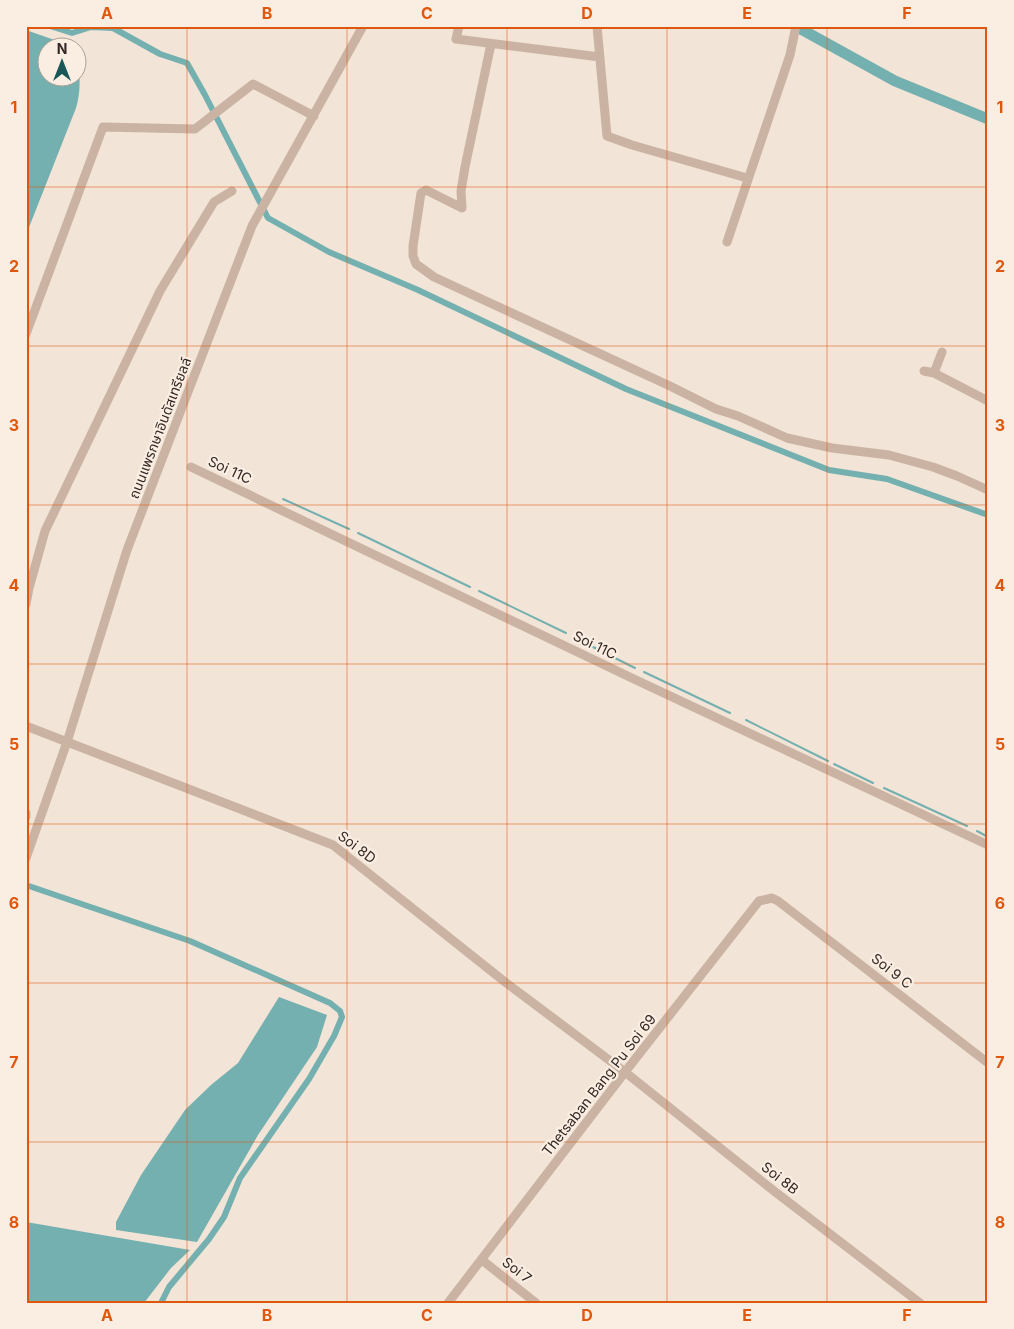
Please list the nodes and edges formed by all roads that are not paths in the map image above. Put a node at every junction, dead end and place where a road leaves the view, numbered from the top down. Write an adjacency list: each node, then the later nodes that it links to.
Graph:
1 (363, 26): 7 (street, ถนนแพรกษาอินดัสเทรียลล์)
2 (459, 26): 5 (street)
3 (597, 26): 6 (street)
4 (796, 26): 8 (street)
5 (491, 44): 6 (street); 17 (street)
6 (600, 57): 8 (street)
7 (314, 116): 11 (street); 20 (street, ถนนแพรกษาอินดัสเทรียลล์)
8 (747, 178): 10 (street)
9 (232, 191): 18 (street)
10 (726, 242)
11 (26, 334)
12 (942, 352): 14 (street)
13 (924, 371): 14 (street)
14 (934, 373): 15 (street)
15 (988, 401)
16 (191, 467): 23 (street, Soi 11C)
17 (988, 490)
18 (26, 604)
19 (26, 726): 20 (street, Soi 8D)
20 (67, 742): 24 (street, ถนนแพรกษาอินดัสเทรียลล์); 27 (street, Soi 8D)
21 (26, 813): 22 (street)
22 (26, 817)
23 (988, 845)
24 (26, 858)
25 (778, 901): 26 (street, Soi 9 C); 27 (street, Thetsaban Bang Pu Soi 69)
26 (988, 1063)
27 (625, 1072): 28 (street, Thetsaban Bang Pu Soi 69); 31 (street, Soi 8B)
28 (482, 1260): 29 (street, Thetsaban Bang Pu Soi 69); 30 (street, Soi 7)
29 (448, 1303)
30 (536, 1303)
31 (920, 1303)

